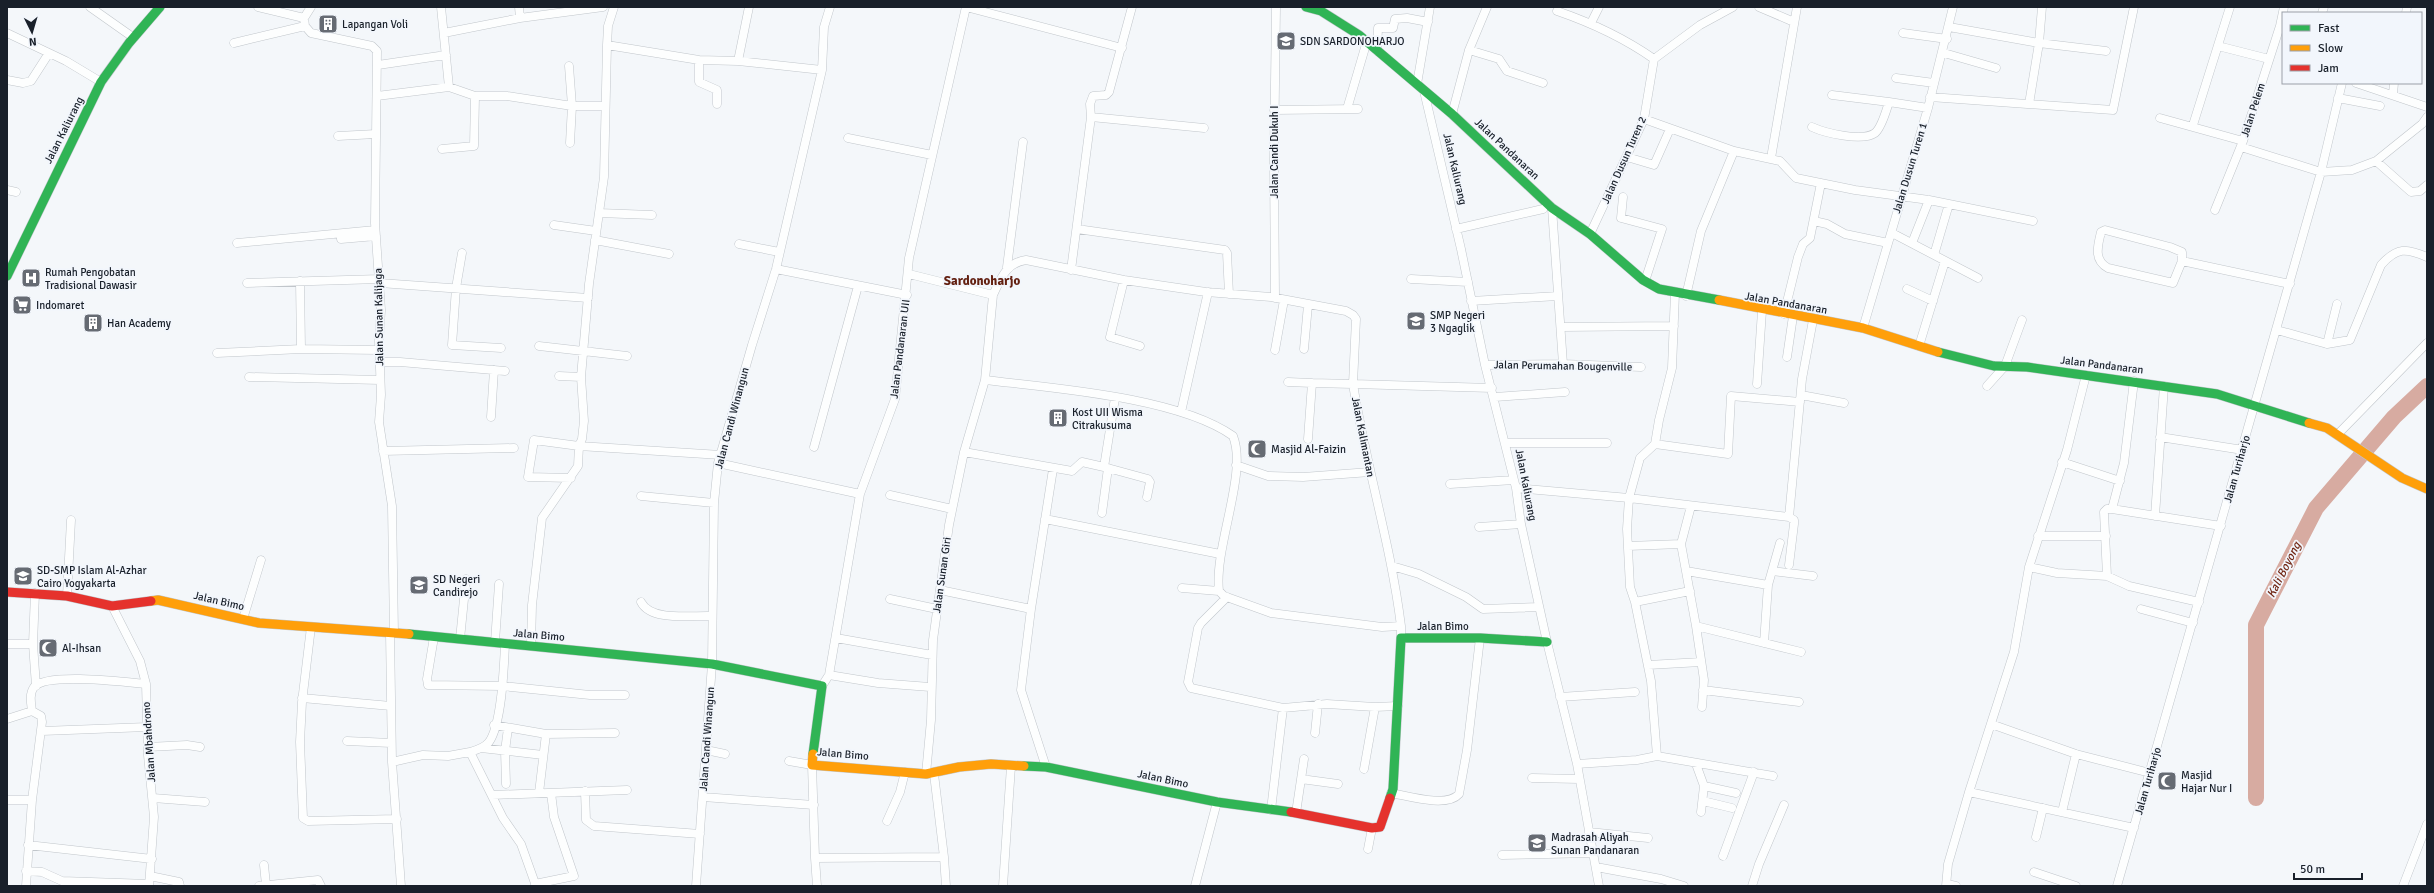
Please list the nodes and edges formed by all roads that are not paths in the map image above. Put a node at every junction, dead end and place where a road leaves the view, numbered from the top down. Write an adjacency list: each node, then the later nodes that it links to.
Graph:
1 (90, 7): 36 (street)
2 (160, 7): 36 (street, Jalan Kaliurang)
3 (258, 7): 27 (street, Jalan Sunan Kalijaga)
4 (310, 7): 27 (street)
5 (441, 7): 33 (street)
6 (519, 7): 26 (street)
7 (603, 7): 26 (street)
8 (614, 7): 41 (street)
9 (749, 7): 53 (street)
10 (830, 7): 57 (street, Jalan Candi Winangun)
11 (966, 7): 43 (street); 103 (street, Jalan Pandanaran UII)
12 (1132, 7): 43 (street)
13 (1276, 7): 85 (street, Jalan Candi Dukuh I)
14 (1306, 7): 38 (street, Jalan Pandanaran)
15 (1430, 7): 28 (street)
16 (1487, 7): 44 (street)
17 (1599, 7): 30 (street)
18 (1733, 7): 50 (street)
19 (1759, 7): 29 (street)
20 (1796, 7): 29 (street)
21 (1954, 7): 31 (street, Jalan Dusun Turen 1)
22 (2042, 7): 40 (street)
23 (2134, 7): 77 (street)
24 (2230, 7): 42 (street)
25 (1556, 11): 30 (street)
26 (520, 18): 33 (street)
27 (305, 22): 39 (street); 54 (street, Jalan Sunan Kalijaga)
28 (1428, 22): 45 (street); 63 (street)
29 (1794, 22): 105 (street)
30 (1591, 23): 50 (street)
31 (1949, 27): 37 (street, Jalan Dusun Turen 1); 40 (street)
32 (2282, 27): 51 (street, Jalan Pelem)
33 (444, 33): 49 (street)
34 (1903, 33): 37 (street)
35 (7, 34): 47 (street)
36 (134, 38): 60 (street, Jalan Kaliurang)
37 (1946, 39): 48 (street, Jalan Dusun Turen 1)
38 (1367, 41): 45 (street, Jalan Pandanaran); 83 (street)
39 (234, 43)
40 (2039, 43): 46 (street); 77 (street)
41 (606, 45): 52 (street); 79 (street)
42 (2218, 46): 51 (street); 91 (street)
43 (1122, 48): 87 (street)
44 (1469, 50): 61 (street); 86 (street)
45 (1378, 51): 63 (street, Jalan Pandanaran)
46 (2106, 51)
47 (49, 53): 59 (street); 60 (street)
48 (1944, 53): 56 (street); 62 (street, Jalan Dusun Turen 1)
49 (446, 55): 54 (street); 67 (street)
50 (1654, 59): 90 (street, Jalan Dusun Turen 2)
51 (2269, 59): 100 (street, Jalan Pelem)
52 (699, 60): 53 (street); 76 (street)
53 (738, 60): 57 (street)
54 (378, 65): 71 (street, Jalan Sunan Kalijaga)
55 (569, 66): 78 (street)
56 (1996, 68)
57 (822, 70): 133 (street, Jalan Candi Winangun)
58 (1896, 78): 62 (street)
59 (7, 80)
60 (101, 82): 144 (street, Jalan Kaliurang)
61 (1543, 82)
62 (1934, 83): 73 (street, Jalan Dusun Turen 1)
63 (1417, 84): 68 (street, Jalan Pandanaran)
64 (2342, 84): 74 (street, Jalan Turiharjo)
65 (2359, 84): 70 (street)
66 (2394, 84): 70 (street)
67 (449, 87): 71 (street); 72 (street)
68 (1424, 91): 86 (street, Jalan Pandanaran); 121 (street, Jalan Kaliurang)
69 (1832, 94): 75 (street)
70 (2393, 94): 81 (street)
71 (377, 96): 95 (street, Jalan Sunan Kalijaga)
72 (475, 96): 78 (street); 101 (street)
73 (1930, 97): 77 (street); 82 (street, Jalan Dusun Turen 1)
74 (2338, 98): 80 (street); 107 (street, Jalan Turiharjo)
75 (1889, 102): 82 (street); 92 (street)
76 (717, 104)
77 (2029, 104)
78 (572, 106): 79 (street); 99 (street)
79 (605, 106): 116 (street)
80 (2380, 106)
81 (2427, 107)
82 (1928, 108): 111 (street, Jalan Dusun Turen 1)
83 (1347, 109): 84 (street); 85 (street)
84 (1358, 109)
85 (1274, 110): 165 (street, Jalan Candi Dukuh I)
86 (1452, 114): 114 (street, Jalan Pandanaran)
87 (1091, 117): 93 (street); 122 (street)
88 (2427, 117): 106 (street)
89 (2160, 118): 91 (street)
90 (1644, 119): 94 (street); 104 (street, Jalan Dusun Turen 2)
91 (2193, 125): 100 (street)
92 (1812, 127)
93 (1204, 128)
94 (1670, 129): 102 (street); 104 (street)
95 (376, 134): 96 (street); 125 (street, Jalan Sunan Kalijaga)
96 (338, 136)
97 (848, 138): 103 (street)
98 (1023, 142): 140 (street)
99 (570, 143)
100 (2242, 144): 107 (street); 115 (street, Jalan Pelem)
101 (442, 149)
102 (1734, 151): 105 (street); 163 (street)
103 (932, 155): 143 (street, Jalan Pandanaran UII)
104 (1627, 157): 126 (street, Jalan Dusun Turen 2)
105 (1771, 158): 108 (street)
106 (2376, 161): 107 (street); 109 (street)
107 (2321, 172): 153 (street, Jalan Turiharjo)
108 (1821, 183): 111 (street); 118 (street)
109 (2427, 185)
110 (1623, 197): 150 (street)
111 (1901, 197): 112 (street); 124 (street, Jalan Dusun Turen 1)
112 (1929, 200): 113 (street); 131 (street)
113 (1949, 204): 119 (street); 136 (street)
114 (1548, 208): 121 (street); 126 (street, Jalan Pandanaran); 162 (street)
115 (2215, 210)
116 (599, 213): 117 (street); 123 (street)
117 (652, 215)
118 (1814, 221): 130 (street); 171 (street)
119 (2033, 221)
120 (554, 225): 123 (street)
121 (1456, 228): 151 (street, Jalan Kaliurang)
122 (1077, 230): 142 (street); 159 (street)
123 (596, 231): 127 (street)
124 (1892, 232): 130 (street, Jalan Dusun Turen 1); 131 (street)
125 (376, 233): 128 (street); 129 (street); 149 (street, Jalan Sunan Kalijaga)
126 (1590, 234): 150 (street, Jalan Pandanaran)
127 (595, 240): 135 (street); 164 (street)
128 (322, 241)
129 (237, 243)
130 (1888, 243): 176 (street, Jalan Dusun Turen 1)
131 (1912, 243): 136 (street)
132 (739, 244): 133 (street)
133 (779, 252): 141 (street, Jalan Candi Winangun)
134 (462, 253): 155 (street)
135 (669, 254)
136 (1934, 255): 138 (street)
137 (2427, 257): 179 (street)
138 (1945, 261): 145 (street); 167 (street)
139 (2182, 261): 139 (street); 153 (street)
140 (1007, 268): 142 (street); 161 (street)
141 (776, 269): 154 (street); 232 (street, Jalan Candi Winangun)
142 (1071, 270): 147 (street)
143 (909, 274): 158 (street, Jalan Pandanaran UII); 161 (street)
144 (7, 276)
145 (1978, 278)
146 (1411, 279): 151 (street)
147 (1124, 280): 157 (street); 181 (street)
148 (300, 281): 149 (street); 152 (street); 184 (street)
149 (380, 281): 155 (street); 186 (street, Jalan Sunan Kalijaga)
150 (1645, 281): 160 (street, Jalan Pandanaran)
151 (1468, 282): 166 (street, Jalan Kaliurang)
152 (247, 283)
153 (2290, 284): 177 (street, Jalan Turiharjo)
154 (858, 286): 158 (street); 227 (street)
155 (456, 288): 164 (street); 183 (street)
156 (1907, 289): 167 (street)
157 (1208, 292): 159 (street); 218 (street)
158 (907, 294): 243 (street, Jalan Pandanaran UII)
159 (1229, 294): 165 (street)
160 (1675, 294): 163 (street, Jalan Pandanaran); 175 (street)
161 (993, 295): 204 (street, Jalan Sunan Giri)
162 (1558, 296): 166 (street); 174 (street)
163 (1686, 296): 170 (street, Jalan Pandanaran)
164 (588, 298): 187 (street)
165 (1279, 299): 169 (street); 188 (street, Jalan Candi Dukuh I)
166 (1471, 301): 194 (street, Jalan Kaliurang)
167 (1933, 301): 182 (street)
168 (2337, 304): 179 (street)
169 (1308, 305): 185 (street); 208 (street)
170 (1762, 310): 171 (street, Jalan Pandanaran); 209 (street)
171 (1788, 315): 172 (street, Jalan Pandanaran); 191 (street)
172 (1813, 320): 176 (street, Jalan Pandanaran); 215 (street)
173 (2022, 320): 195 (street)
174 (1562, 326): 175 (street); 193 (street)
175 (1674, 326): 225 (street)
176 (1863, 328): 182 (street, Jalan Pandanaran)
177 (2277, 330): 179 (street); 217 (street, Jalan Turiharjo)
178 (2427, 343): 220 (street)
179 (2327, 344)
180 (539, 346): 187 (street)
181 (1140, 346)
182 (1919, 346): 195 (street, Jalan Pandanaran)
183 (501, 348)
184 (301, 349): 186 (street); 189 (street)
185 (1304, 349)
186 (379, 350): 192 (street, Jalan Sunan Kalijaga)
187 (584, 350): 190 (street); 202 (street)
188 (1275, 350)
189 (217, 353)
190 (627, 356)
191 (1787, 357)
192 (379, 362): 197 (street); 203 (street, Jalan Sunan Kalijaga)
193 (1563, 364): 194 (street, Jalan Perumahan Bougenville); 196 (street, Jalan Perumahan Bougenville)
194 (1485, 365): 212 (street, Jalan Kaliurang)
195 (2005, 366): 199 (street, Jalan Pandanaran); 210 (street)
196 (1641, 368)
197 (494, 370): 198 (street); 219 (street)
198 (505, 371)
199 (2086, 375): 205 (street, Jalan Pandanaran); 233 (street)
200 (559, 376): 202 (street)
201 (248, 377): 203 (street)
202 (581, 377): 226 (street)
203 (380, 380): 230 (street, Jalan Sunan Kalijaga)
204 (985, 380): 214 (street); 231 (street, Jalan Sunan Giri)
205 (2134, 381): 211 (street, Jalan Pandanaran); 239 (street)
206 (1288, 382): 207 (street)
207 (1312, 383): 208 (street); 222 (street)
208 (1353, 384): 212 (street, Jalan Kalimantan); 237 (street, Jalan Kalimantan)
209 (1757, 384)
210 (1987, 386)
211 (2164, 386): 217 (street, Jalan Pandanaran); 221 (street)
212 (1493, 392): 213 (street, Jalan Kalimantan); 223 (street, Jalan Kaliurang)
213 (1565, 392)
214 (1115, 398): 218 (street); 235 (street)
215 (1801, 398): 216 (street); 225 (street); 254 (street)
216 (1844, 402)
217 (2256, 405): 220 (street, Jalan Pandanaran); 229 (street, Jalan Turiharjo)
218 (1181, 412): 234 (street)
219 (491, 417)
220 (2338, 434): 242 (street, Jalan Pandanaran)
221 (2160, 437): 229 (street); 253 (street)
222 (1308, 440)
223 (1505, 443): 224 (street); 241 (street, Jalan Kaliurang)
224 (1607, 443)
225 (1655, 444): 247 (street)
226 (579, 446): 232 (street); 238 (street); 238 (street)
227 (814, 447)
228 (514, 448): 230 (street)
229 (2243, 450): 258 (street, Jalan Turiharjo)
230 (383, 451): 300 (street, Jalan Sunan Kalijaga)
231 (964, 452): 236 (street); 250 (street, Jalan Sunan Giri)
232 (720, 459): 243 (street); 248 (street, Jalan Candi Winangun)
233 (2062, 462): 239 (street); 260 (street)
234 (1236, 465): 237 (street); 265 (street)
235 (1106, 467): 236 (street); 246 (street); 252 (street)
236 (1053, 469): 255 (street)
237 (1370, 472): 268 (street, Jalan Kalimantan)
238 (571, 478): 312 (street)
239 (2120, 481): 251 (street)
240 (1450, 484): 241 (street)
241 (1515, 484): 247 (street); 257 (street, Jalan Kaliurang)
242 (2427, 489)
243 (860, 494): 302 (street, Jalan Pandanaran UII)
244 (890, 495): 250 (street)
245 (641, 496): 248 (street)
246 (1147, 497)
247 (1629, 498): 249 (street); 264 (street)
248 (714, 503): 294 (street, Jalan Candi Winangun)
249 (1691, 506): 254 (street); 263 (street)
250 (952, 508): 278 (street, Jalan Sunan Giri)
251 (2112, 509): 253 (street); 261 (street)
252 (1102, 512)
253 (2156, 516): 258 (street)
254 (1789, 517): 267 (street)
255 (1045, 519): 265 (street); 292 (street)
256 (71, 520): 283 (street)
257 (1521, 524): 259 (street); 290 (street, Jalan Kaliurang)
258 (2221, 526): 288 (street, Jalan Turiharjo)
259 (1479, 527)
260 (2038, 536): 261 (street); 269 (street)
261 (2106, 536): 273 (street)
262 (1780, 543): 271 (street)
263 (1681, 544): 264 (street); 270 (street)
264 (1628, 546): 287 (street)
265 (1220, 554): 279 (street)
266 (261, 560): 295 (street)
267 (1789, 565)
268 (1392, 566): 290 (street); 297 (street, Jalan Kalimantan)
269 (2029, 567): 273 (street); 338 (street)
270 (1686, 571): 276 (street); 280 (street)
271 (1772, 571): 272 (street); 276 (street)
272 (1813, 576)
273 (2107, 576): 288 (street)
274 (466, 579): 305 (street)
275 (499, 584): 306 (street)
276 (1768, 585): 308 (street)
277 (1182, 588): 279 (street)
278 (940, 590): 291 (street, Jalan Sunan Giri); 292 (street)
279 (1219, 591): 284 (street)
280 (1690, 591): 287 (street); 298 (street)
281 (7, 592): 282 (street, Jalan Bimo)
282 (35, 593): 283 (street, Jalan Bimo); 310 (street)
283 (67, 596): 289 (street, Jalan Bimo)
284 (1227, 597): 297 (street); 334 (street)
285 (890, 599): 291 (street)
286 (641, 602): 294 (street)
287 (1635, 602): 317 (street)
288 (2199, 602): 296 (street, Jalan Turiharjo)
289 (112, 606): 295 (street, Jalan Bimo); 319 (street, Jalan Mbahdrono)
290 (1539, 607): 307 (street, Jalan Kaliurang)
291 (937, 609): 314 (street, Jalan Sunan Giri)
292 (1031, 609): 365 (street)
293 (2141, 609): 296 (street)
294 (712, 616): 316 (street, Jalan Candi Winangun)
295 (243, 619): 299 (street, Jalan Bimo)
296 (2193, 623): 369 (street, Jalan Turiharjo)
297 (1402, 626): 303 (street, Jalan Kalimantan)
298 (1696, 626): 308 (street); 315 (street)
299 (311, 627): 300 (street, Jalan Bimo); 328 (street)
300 (392, 633): 301 (street, Jalan Bimo); 331 (street, Jalan Sunan Kalijaga)
301 (434, 637): 305 (street, Jalan Bimo); 321 (street)
302 (836, 638): 314 (street); 318 (street, Jalan Pandanaran UII)
303 (1401, 638): 304 (street, Jalan Bimo); 332 (street)
304 (1480, 638): 307 (street, Jalan Bimo); 383 (street)
305 (460, 639): 306 (street, Jalan Bimo)
306 (495, 642): 311 (street, Jalan Bimo)
307 (1547, 642): 327 (street, Jalan Kaliurang)
308 (1764, 643): 313 (street)
309 (7, 644): 310 (street)
310 (33, 644): 320 (street)
311 (505, 644): 312 (street, Jalan Bimo); 321 (street)
312 (531, 646): 316 (street, Jalan Bimo)
313 (1801, 652)
314 (932, 655): 323 (street, Jalan Sunan Giri)
315 (1701, 662): 317 (street); 324 (street)
316 (712, 664): 322 (street, Jalan Bimo); 352 (street, Jalan Candi Winangun)
317 (1648, 665): 357 (street)
318 (829, 675): 322 (street, Jalan Pandanaran UII); 323 (street)
319 (146, 684): 320 (street); 340 (street, Jalan Mbahdrono)
320 (36, 686): 336 (street)
321 (502, 686): 326 (street); 339 (street)
322 (822, 686): 363 (street, Jalan Bimo)
323 (930, 687): 370 (street, Jalan Sunan Giri)
324 (1703, 690): 329 (street); 333 (street)
325 (1635, 692): 327 (street)
326 (625, 695)
327 (1560, 697): 361 (street, Jalan Kaliurang)
328 (302, 698): 331 (street); 401 (street)
329 (1799, 702)
330 (1318, 704): 334 (street); 335 (street); 344 (street)
331 (391, 706): 347 (street, Jalan Sunan Kalijaga)
332 (1398, 706): 335 (street); 383 (street)
333 (1702, 707)
334 (1283, 708): 397 (street)
335 (1375, 708): 366 (street)
336 (32, 711): 337 (street); 342 (street)
337 (7, 718)
338 (1991, 724): 355 (street); 380 (street)
339 (494, 726): 341 (street); 350 (street)
340 (147, 727): 342 (street); 348 (street, Jalan Mbahdrono)
341 (508, 728): 345 (street); 351 (street)
342 (42, 731): 389 (street)
343 (615, 733): 345 (street)
344 (1315, 733)
345 (546, 734): 356 (street)
346 (347, 741): 347 (street)
347 (392, 743): 359 (street, Jalan Sunan Kalijaga)
348 (148, 747): 349 (street); 387 (street, Jalan Mbahdrono)
349 (200, 747)
350 (481, 748): 351 (street); 353 (street)
351 (505, 750): 356 (street); 375 (street)
352 (706, 750): 354 (street); 386 (street, Jalan Candi Winangun)
353 (470, 752): 359 (street); 385 (street)
354 (725, 754)
355 (2076, 754): 369 (street); 399 (street)
356 (543, 755): 381 (street)
357 (1657, 756): 361 (street); 362 (street)
358 (1304, 759): 373 (street)
359 (392, 762): 401 (street, Jalan Sunan Kalijaga)
360 (789, 762): 363 (street)
361 (1577, 764): 374 (street, Jalan Kaliurang)
362 (1696, 764): 368 (street); 377 (street)
363 (812, 765): 367 (street, Jalan Bimo); 393 (street)
364 (1011, 766): 365 (street, Jalan Bimo); 370 (street, Jalan Bimo); 434 (street)
365 (1046, 767): 392 (street, Jalan Bimo)
366 (1364, 769)
367 (905, 772): 370 (street, Jalan Bimo); 402 (street)
368 (1754, 772): 371 (street); 414 (street)
369 (2150, 773): 405 (street, Jalan Turiharjo)
370 (930, 774): 415 (street, Jalan Sunan Giri)
371 (1773, 776)
372 (1532, 778): 374 (street)
373 (1301, 779): 376 (street); 400 (street)
374 (1579, 779): 406 (street, Jalan Kaliurang)
375 (506, 784)
376 (1338, 784)
377 (1704, 786): 384 (street); 390 (street)
378 (628, 790): 379 (street)
379 (585, 791): 382 (street); 407 (street)
380 (1970, 792): 396 (street); 425 (street)
381 (539, 793): 382 (street); 385 (street)
382 (551, 793): 424 (street)
383 (1392, 793): 404 (street)
384 (1736, 793)
385 (492, 795): 424 (street)
386 (703, 797): 393 (street); 407 (street, Jalan Candi Winangun)
387 (153, 798): 391 (street); 417 (street, Jalan Mbahdrono)
388 (7, 800): 389 (street)
389 (32, 800): 410 (street)
390 (1703, 801): 395 (street); 398 (street)
391 (205, 802)
392 (1217, 802): 397 (street, Jalan Bimo); 435 (street)
393 (814, 805): 416 (street)
394 (1784, 805): 438 (street)
395 (1732, 808)
396 (2043, 808): 399 (street); 409 (street)
397 (1271, 810): 400 (street, Jalan Bimo)
398 (1701, 812)
399 (2062, 812): 405 (street)
400 (1296, 813): 404 (street, Jalan Bimo)
401 (397, 819): 430 (street, Jalan Sunan Kalijaga)
402 (888, 821)
403 (2427, 824): 442 (street)
404 (1372, 828): 411 (street)
405 (2134, 828): 441 (street, Jalan Turiharjo)
406 (1589, 832): 408 (street); 412 (street, Jalan Kaliurang)
407 (700, 834): 431 (street, Jalan Candi Winangun)
408 (1648, 838)
409 (2036, 838)
410 (28, 845): 417 (street); 420 (street)
411 (1368, 849)
412 (1593, 853): 413 (street); 419 (street, Jalan Kaliurang)
413 (1502, 855)
414 (1722, 856)
415 (944, 857): 416 (street); 433 (street, Jalan Sunan Giri)
416 (815, 858): 432 (street)
417 (152, 859): 422 (street, Jalan Mbahdrono)
418 (264, 865): 428 (street)
419 (1596, 867): 436 (street, Jalan Kaliurang); 437 (street)
420 (26, 871): 422 (street); 426 (street)
421 (2034, 872): 440 (street)
422 (149, 882): 427 (street)
423 (291, 885): 428 (street); 429 (street)
424 (536, 885)
425 (1946, 885): 439 (street)
426 (26, 886)
427 (180, 886)
428 (262, 886)
429 (321, 886)
430 (401, 886)
431 (696, 886)
432 (817, 886)
433 (946, 886)
434 (1003, 886)
435 (1194, 886)
436 (1599, 886)
437 (1684, 886)
438 (1752, 886)
439 (1956, 886)
440 (2076, 886)
441 (2117, 886)
442 (2403, 886)

